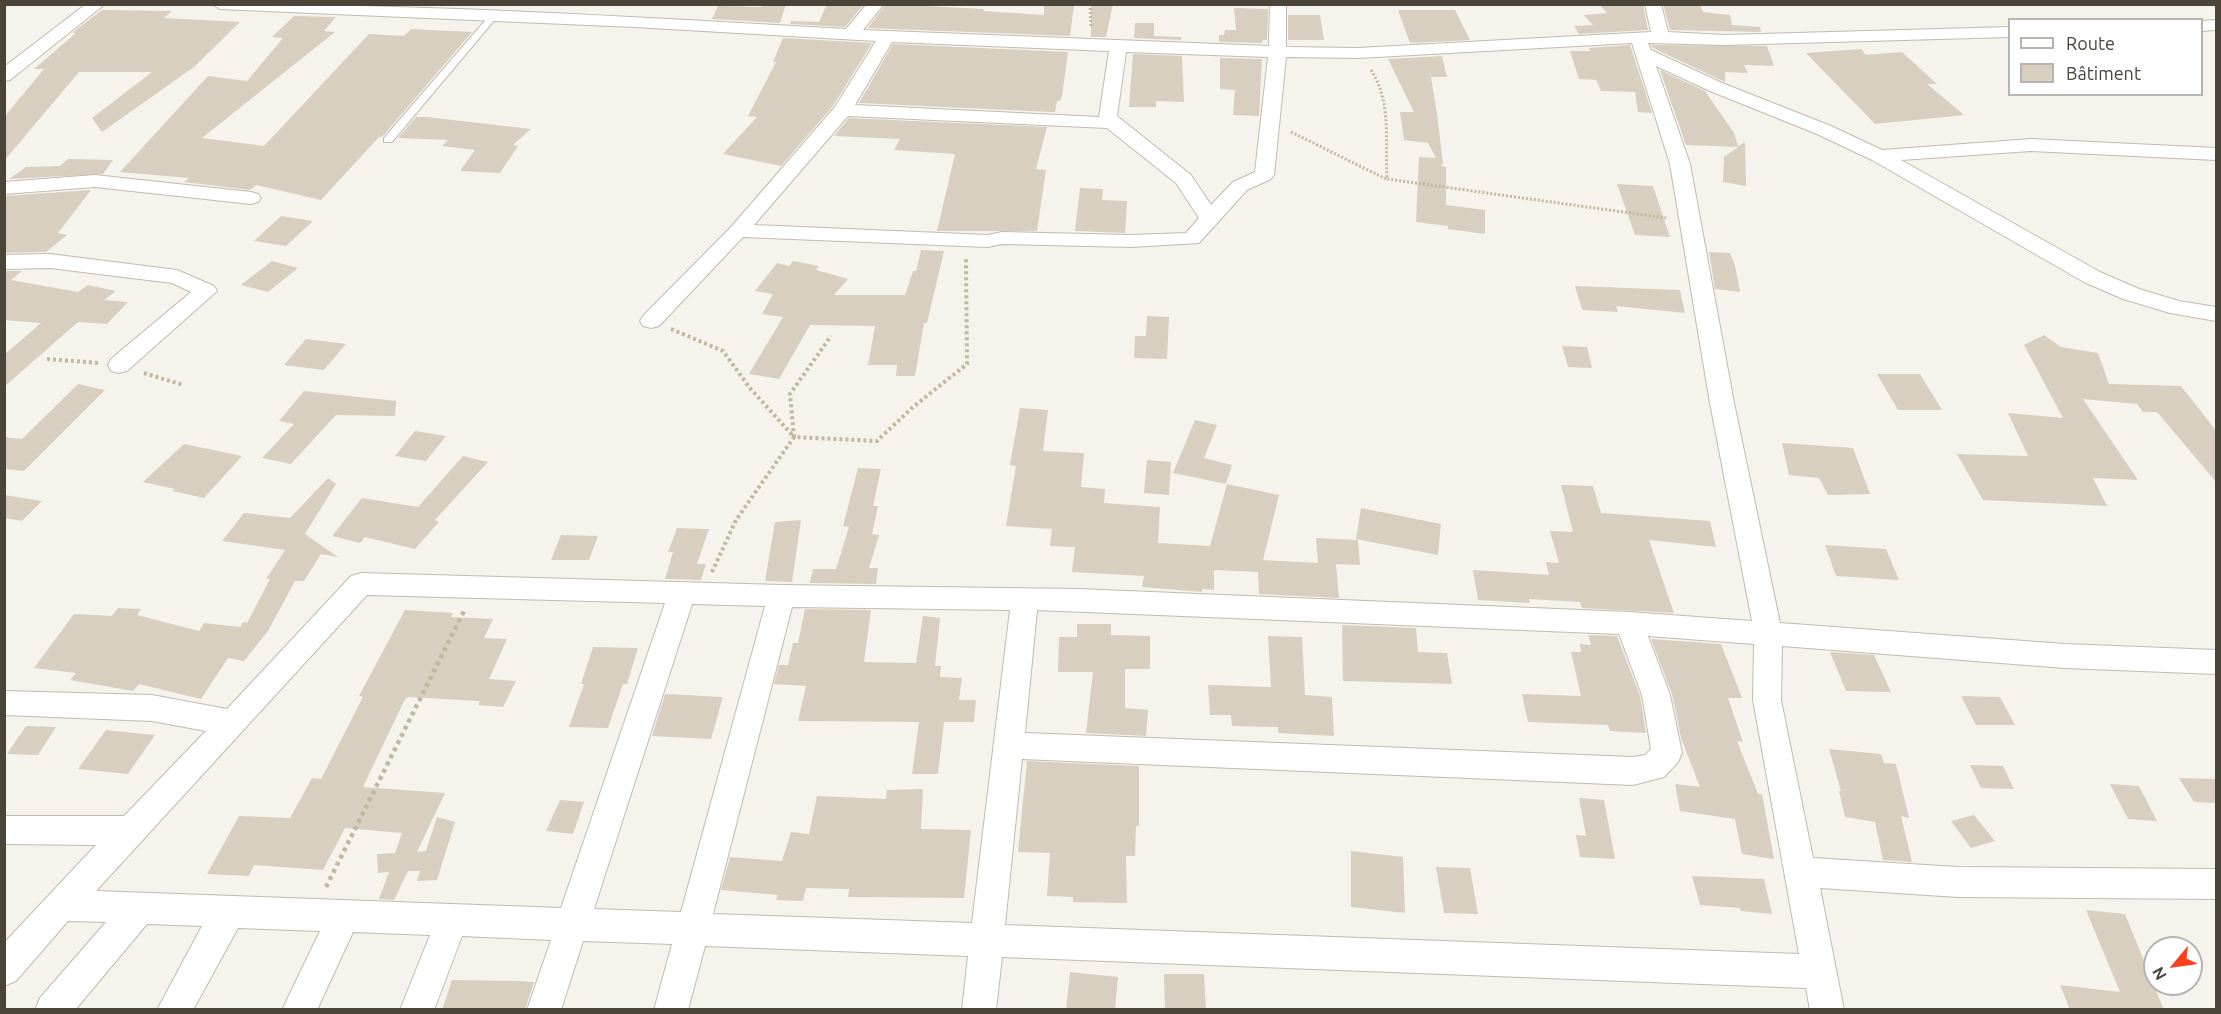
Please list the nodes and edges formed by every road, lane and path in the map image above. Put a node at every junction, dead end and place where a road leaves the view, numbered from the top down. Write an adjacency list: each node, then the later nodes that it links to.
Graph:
1 (97, 4): 14 (street)
2 (220, 4): 6 (street)
3 (876, 4): 8 (street)
4 (1278, 4): 12 (street)
5 (1653, 4): 10 (street)
6 (493, 17): 8 (street); 18 (lane)
7 (2008, 32): 10 (street)
8 (851, 34): 9 (street)
9 (887, 37): 11 (street); 15 (street)
10 (1646, 43): 13 (street); 20 (street); 25 (street)
11 (1118, 47): 12 (street); 17 (street)
12 (1279, 52): 13 (street); 16 (street)
13 (1359, 53): 21 (path)
14 (4, 76)
15 (843, 110): 17 (street); 26 (street)
16 (1268, 121): 21 (path); 24 (street)
17 (1112, 123): 24 (street)
18 (387, 140)
19 (2217, 154): 20 (street)
20 (1880, 156): 29 (street)
21 (1387, 179): 25 (path)
22 (4, 188): 23 (street)
23 (251, 198)
24 (1209, 219): 27 (street)
25 (1690, 222): 39 (street)
26 (738, 231): 27 (street); 30 (street)
27 (966, 240): 33 (path)
28 (4, 262): 32 (street)
29 (2217, 314)
30 (651, 321): 33 (path)
31 (831, 336): 33 (path)
32 (119, 365)
33 (794, 436): 35 (path)
34 (476, 587): 35 (street); 42 (street); 51 (path)
35 (693, 594): 36 (street); 53 (street)
36 (781, 596): 37 (street); 54 (street)
37 (1025, 600): 38 (street); 43 (street)
38 (1629, 623): 39 (street); 43 (street)
39 (1768, 634): 40 (street); 46 (street)
40 (2217, 662)
41 (4, 703): 42 (street)
42 (233, 723): 45 (street)
43 (1010, 745): 55 (street)
44 (4, 830): 45 (street)
45 (130, 831): 48 (street)
46 (1801, 872): 47 (street); 57 (street)
47 (2217, 884)
48 (60, 905): 49 (street); 56 (street)
49 (140, 908): 50 (street); 58 (street)
50 (229, 911): 51 (street); 59 (street)
51 (328, 916): 52 (street); 60 (street)
52 (452, 920): 53 (street); 61 (street)
53 (571, 925): 54 (street); 62 (street)
54 (692, 929): 55 (street); 63 (street)
55 (987, 940): 57 (street); 64 (street)
56 (4, 969)
57 (1820, 972): 65 (street)
58 (52, 1010)
59 (174, 1010)
60 (299, 1010)
61 (417, 1010)
62 (544, 1010)
63 (671, 1010)
64 (979, 1010)
65 (1827, 1010)

